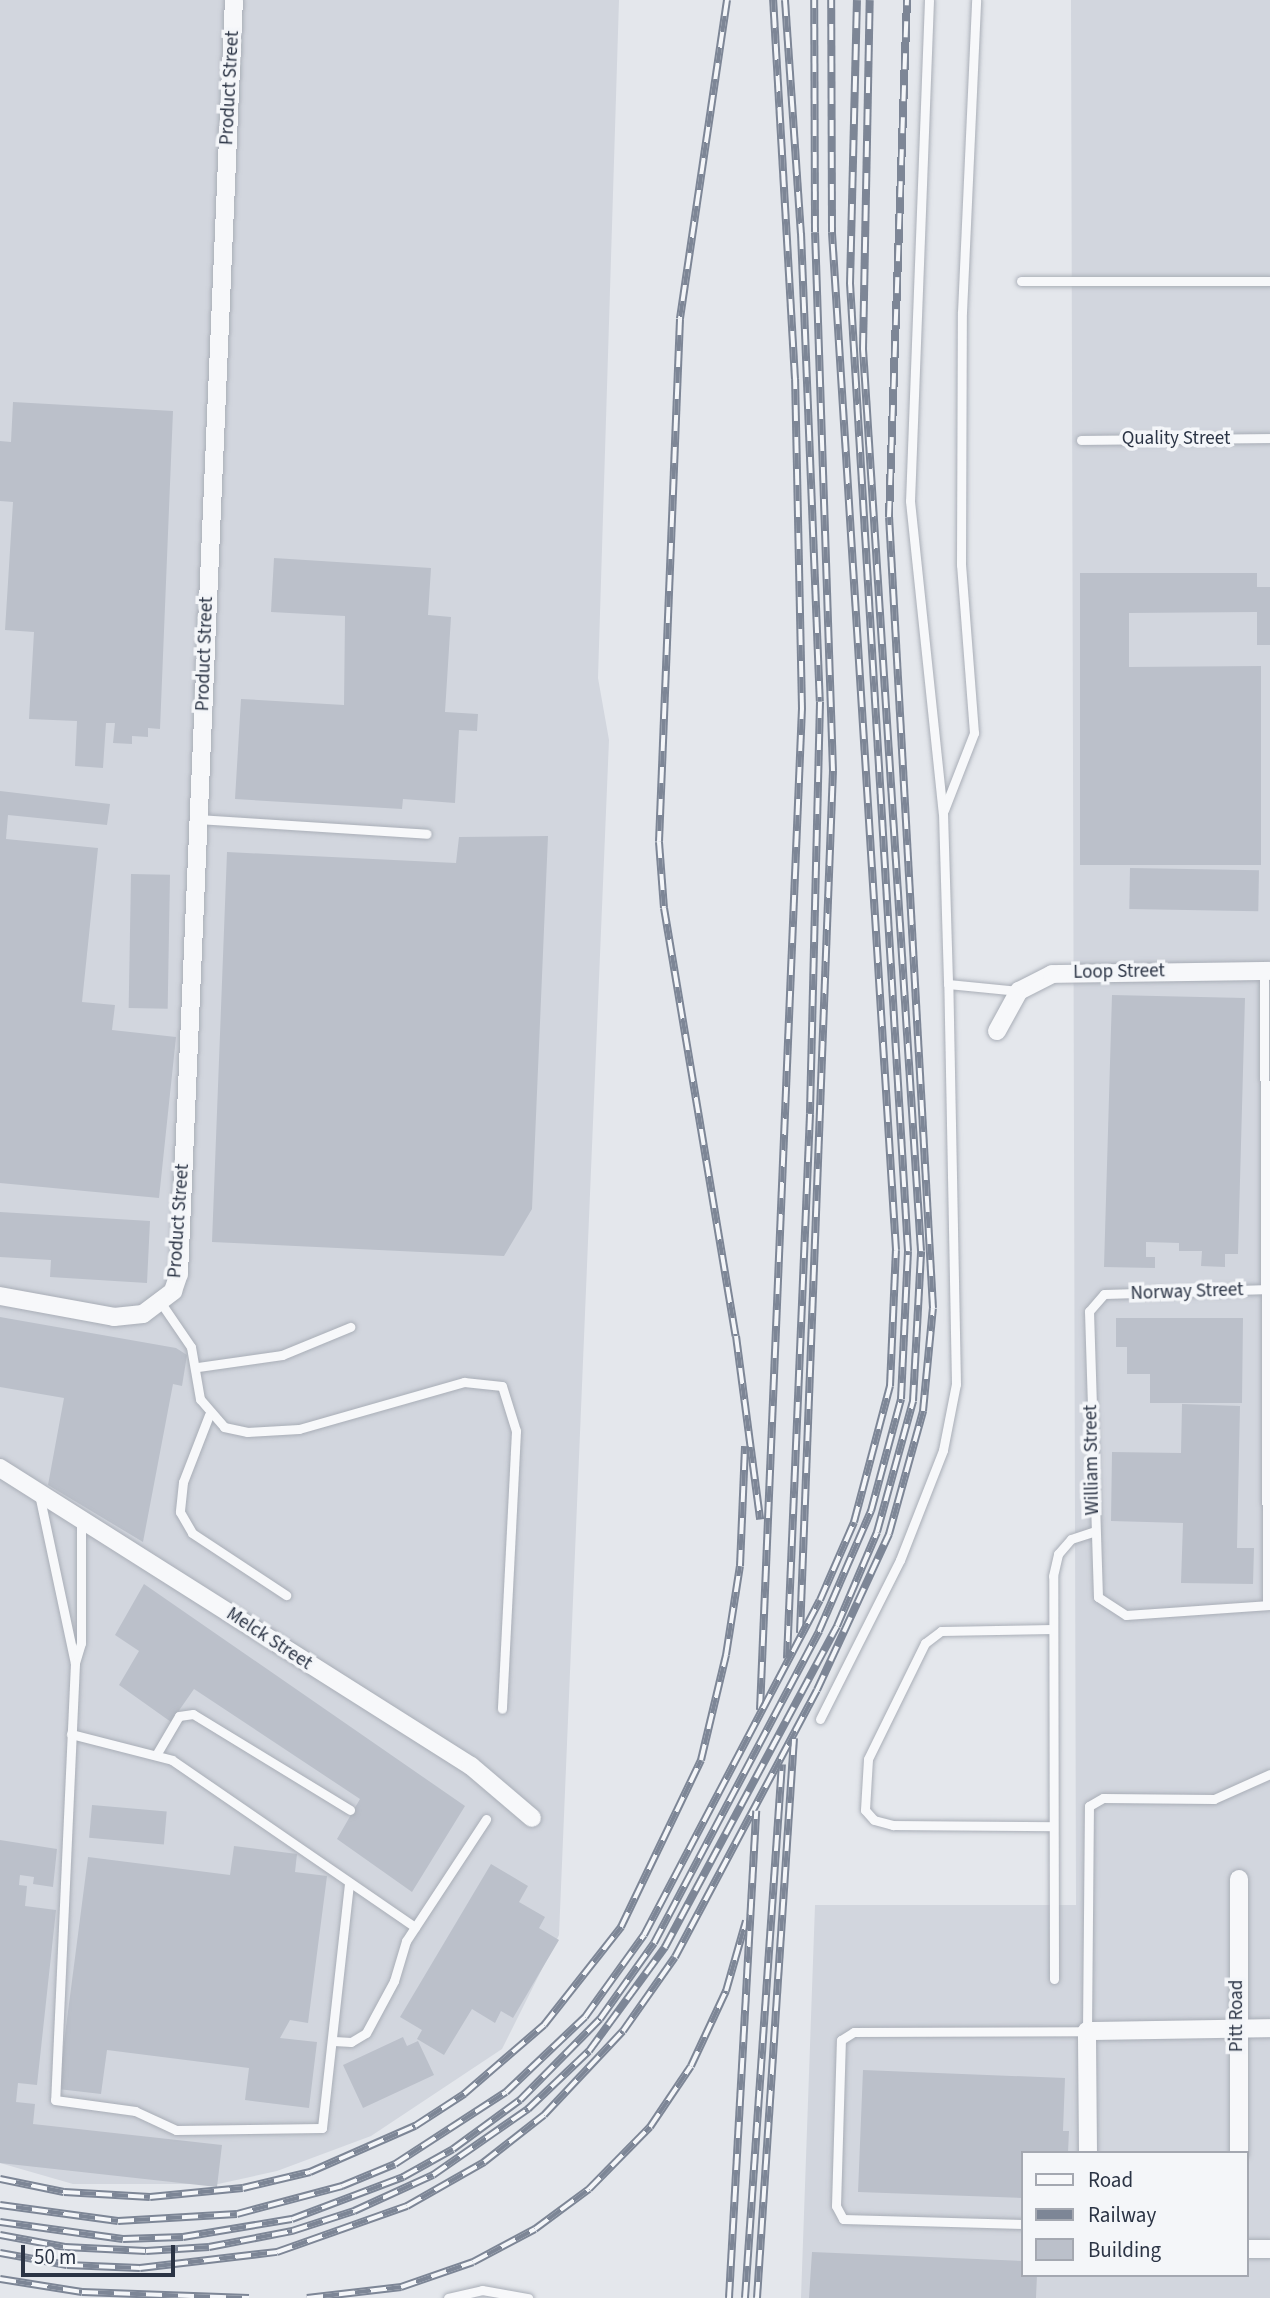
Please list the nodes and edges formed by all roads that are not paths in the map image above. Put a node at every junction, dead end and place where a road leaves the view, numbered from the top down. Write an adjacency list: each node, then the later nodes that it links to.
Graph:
1 (234, 0): 9 (street, Product Street)
2 (929, 0): 8 (lane)
3 (976, 0): 8 (lane)
4 (1021, 281): 5 (lane)
5 (1270, 281)
6 (1270, 439): 7 (lane, Quality Street)
7 (1081, 440)
8 (943, 813): 12 (lane)
9 (198, 819): 10 (lane); 18 (street, Product Street)
10 (427, 834)
11 (1267, 971): 13 (street, Loop Street); 15 (lane)
12 (948, 984): 13 (lane); 31 (lane)
13 (1019, 991): 14 (street)
14 (997, 1031)
15 (1267, 1289): 16 (lane, Norway Street); 27 (lane)
16 (1104, 1294): 25 (lane, William Street)
17 (0, 1296): 18 (street)
18 (161, 1303): 20 (lane)
19 (350, 1326): 20 (lane)
20 (198, 1367): 21 (lane)
21 (209, 1415): 26 (lane); 30 (lane)
22 (0, 1468): 23 (street, Melck Street)
23 (39, 1493): 24 (street, Melck Street); 29 (lane)
24 (81, 1520): 29 (lane); 36 (street, Melck Street)
25 (1093, 1532): 27 (lane, William Street); 28 (lane)
26 (286, 1595)
27 (1269, 1605)
28 (1053, 1629): 38 (lane); 38 (lane)
29 (75, 1663): 32 (lane)
30 (502, 1710)
31 (820, 1718)
32 (71, 1734): 33 (lane); 46 (lane)
33 (156, 1755): 35 (lane); 40 (lane)
34 (1270, 1774): 45 (lane)
35 (350, 1810)
36 (532, 1818)
37 (486, 1819): 41 (lane)
38 (1053, 1826): 42 (lane)
39 (1239, 1879): 43 (street, Pitt Road)
40 (349, 1882): 41 (lane); 46 (lane)
41 (415, 1927): 46 (lane)
42 (1054, 1979)
43 (1236, 2028): 44 (street); 45 (street); 48 (street, Pitt Road)
44 (1270, 2028)
45 (1087, 2031): 47 (street); 49 (lane)
46 (334, 2041)
47 (1088, 2151)
48 (1239, 2151)
49 (1021, 2224)
50 (1249, 2249): 51 (street)
51 (1270, 2249)
52 (448, 2298): 53 (lane)
53 (528, 2298)

